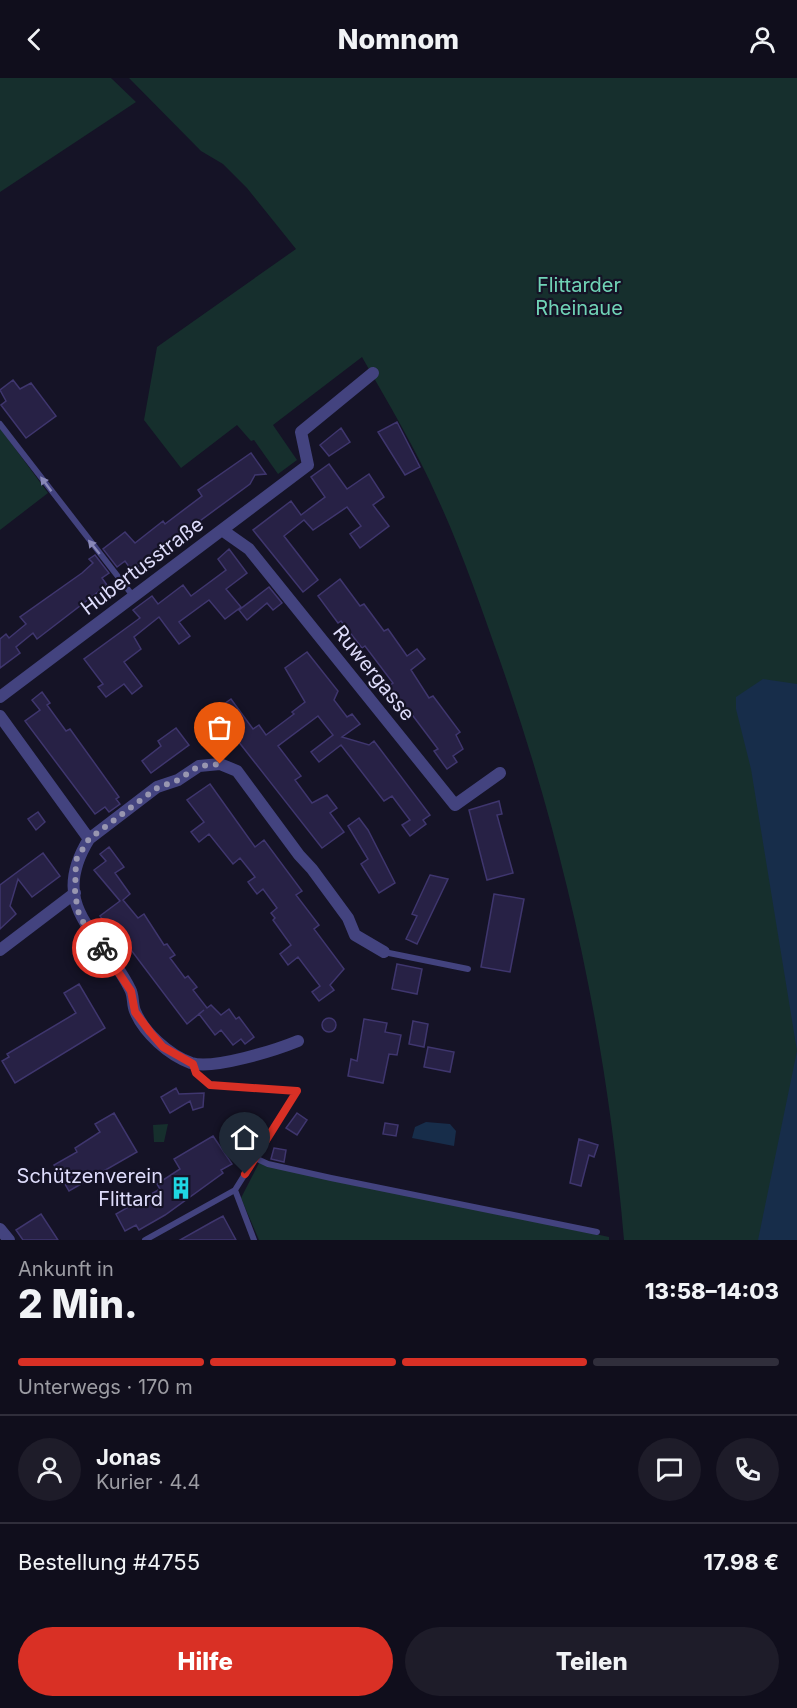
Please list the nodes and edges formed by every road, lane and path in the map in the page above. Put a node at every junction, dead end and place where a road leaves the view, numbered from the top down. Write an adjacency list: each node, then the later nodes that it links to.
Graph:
1 (374, 373): 3 (street, Hubertusstraße)
2 (0, 424): 4 (lane, one-way to 2)
3 (222, 530): 4 (street, Hubertusstraße); 7 (street, Ruwergasse)
4 (133, 597): 5 (street, Hubertusstraße)
5 (0, 697)
6 (0, 716): 8 (street)
7 (500, 773)
8 (89, 839): 9 (street); 11 (street)
9 (75, 893): 10 (street); 14 (street)
10 (0, 950)
11 (384, 952): 12 (lane)
12 (468, 969)
13 (298, 1041): 14 (street)
14 (193, 1064): 15 (lane)
15 (255, 1158): 16 (lane); 18 (lane)
16 (235, 1190): 20 (lane); 21 (lane)
17 (0, 1229): 19 (street)
18 (597, 1232)
19 (9, 1240)
20 (145, 1240)
21 (254, 1240)

